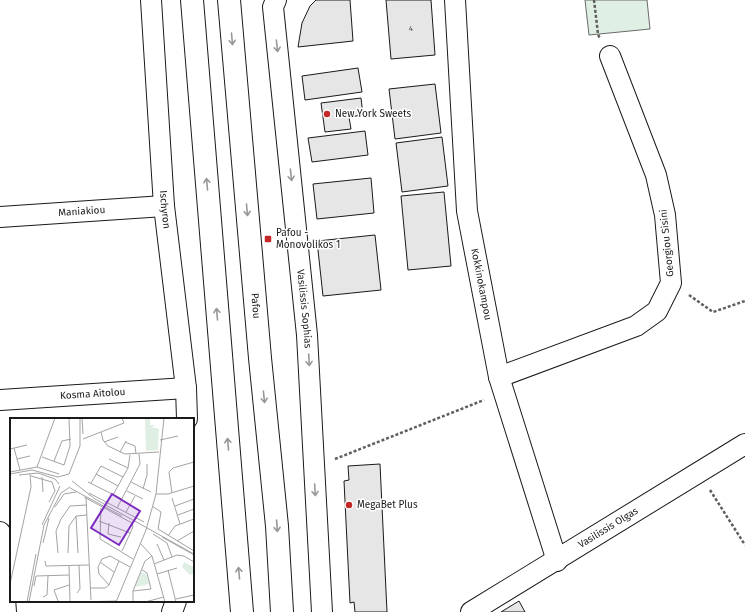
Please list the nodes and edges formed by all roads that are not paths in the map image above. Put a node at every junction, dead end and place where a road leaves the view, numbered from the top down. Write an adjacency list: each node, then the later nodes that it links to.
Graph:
1 (151, 0): 7 (street, Ischyron)
2 (192, 0): 20 (main road, one-way to 2)
3 (229, 0): 21 (main road, Pafou, one-way to 21)
4 (455, 0): 9 (street, Kokkinokampou)
5 (272, 2): 22 (street, Vasilissis Sophias, one-way to 22)
6 (610, 56): 9 (street, Georgiou Sisini)
7 (164, 206): 8 (street, Maniakiou); 10 (street, Ischyron)
8 (0, 217)
9 (501, 385): 15 (street, Kokkinokampou)
10 (186, 388): 11 (street, Kosma Aitolou); 12 (street, Ischyron)
11 (0, 400)
12 (187, 418)
13 (745, 444): 15 (street, Vasilissis Olgas)
14 (0, 532): 16 (street)
15 (557, 561): 23 (street, Vasilissis Olgas)
16 (2, 581): 18 (street)
17 (176, 602): 19 (street)
18 (6, 612)
19 (172, 612)
20 (242, 612)
21 (282, 612)
22 (322, 612)
23 (471, 612)

